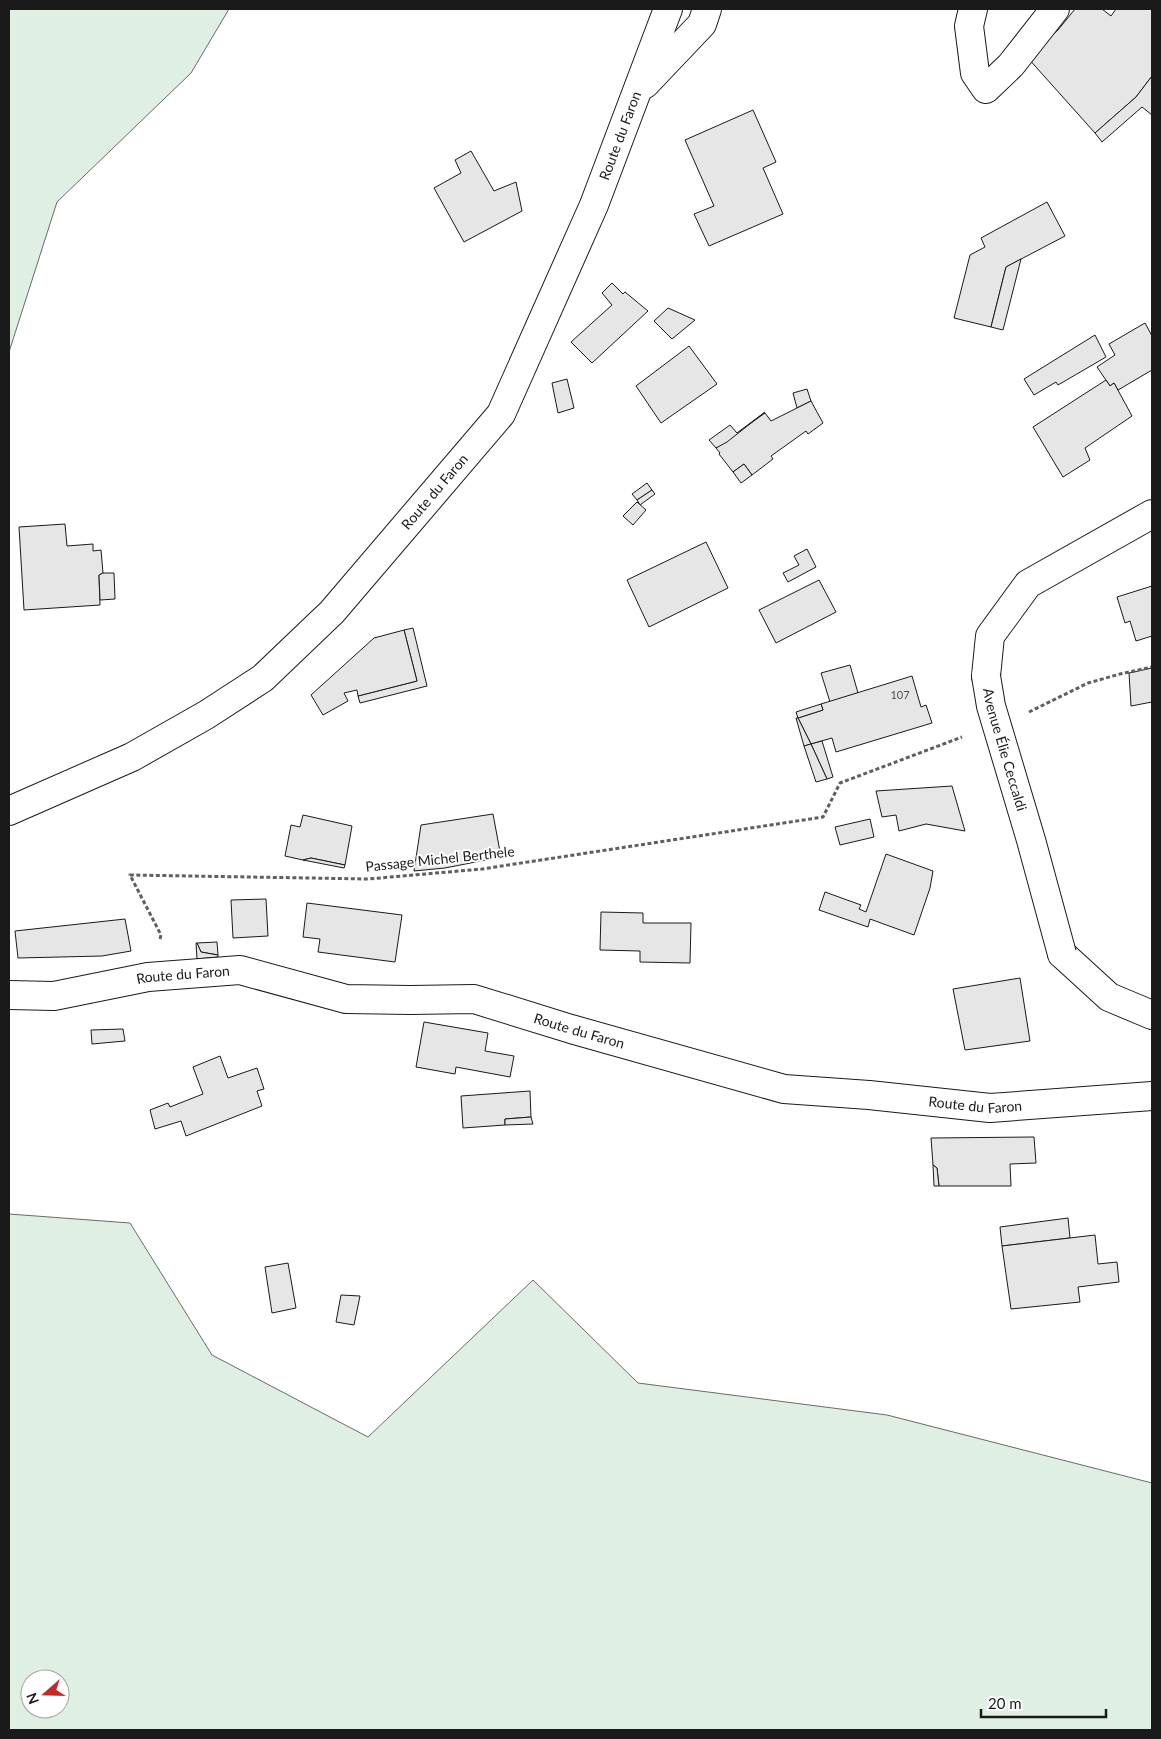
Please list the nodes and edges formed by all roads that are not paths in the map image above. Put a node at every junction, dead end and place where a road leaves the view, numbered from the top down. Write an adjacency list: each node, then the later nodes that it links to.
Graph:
1 (668, 9): 5 (street, Route du Faron)
2 (707, 9): 5 (street)
3 (973, 9): 4 (street)
4 (1055, 9)
5 (638, 93): 7 (street, Route du Faron)
6 (1152, 514): 9 (street, Avenue Élie Ceccaldi, bridge)
7 (9, 811)
8 (9, 995): 10 (street, Route du Faron)
9 (1152, 1015)
10 (1152, 1096)

